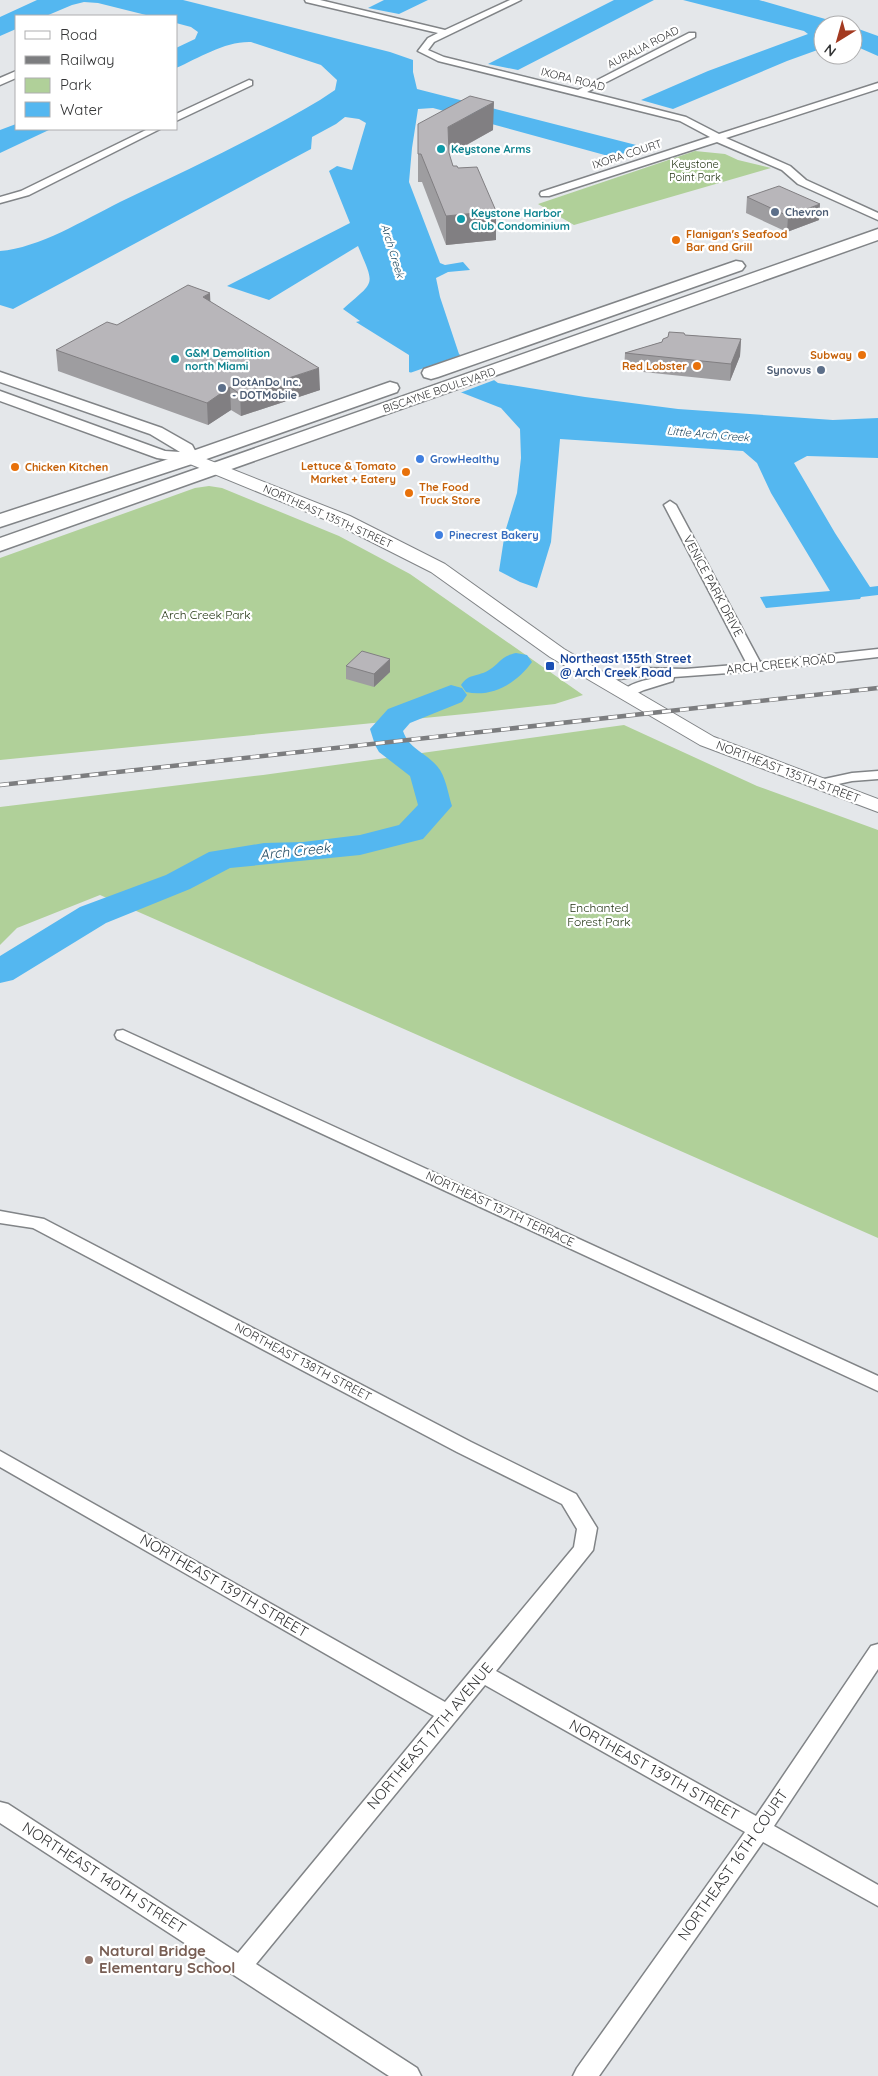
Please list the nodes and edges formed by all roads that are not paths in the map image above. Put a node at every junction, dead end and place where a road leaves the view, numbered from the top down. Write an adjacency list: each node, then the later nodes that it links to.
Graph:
1 (309, 0): 3 (street)
2 (517, 0): 3 (street)
3 (447, 32): 9 (street, IXORA ROAD)
4 (692, 34): 9 (street, AURALIA ROAD)
5 (15, 74): 6 (street)
6 (0, 82)
7 (249, 83): 10 (street)
8 (878, 86): 12 (street)
9 (577, 94): 12 (street, IXORA ROAD)
10 (178, 117)
11 (153, 130): 14 (street)
12 (717, 138): 13 (street, IXORA COURT); 15 (street, IXORA ROAD)
13 (545, 194)
14 (0, 200)
15 (877, 221): 16 (main road); 21 (main road, BISCAYNE BOULEVARD)
16 (853, 225)
17 (749, 261): 20 (main road, BISCAYNE BOULEVARD)
18 (0, 377): 20 (street, NORTHEAST 135TH STREET)
19 (0, 396): 20 (street, NORTHEAST 135TH STREET)
20 (191, 458): 21 (main road, NORTHEAST 135TH STREET); 23 (main road, BISCAYNE BOULEVARD)
21 (218, 469): 24 (main road, BISCAYNE BOULEVARD); 25 (main road, NORTHEAST 135TH STREET)
22 (670, 505): 27 (street, VENICE PARK DRIVE)
23 (0, 521)
24 (0, 545)
25 (557, 653): 29 (main road, NORTHEAST 135TH STREET); 31 (main road, NORTHEAST 135TH STREET)
26 (878, 654): 27 (street, ARCH CREEK ROAD)
27 (756, 667): 28 (street, ARCH CREEK ROAD)
28 (685, 673): 29 (street, ARCH CREEK ROAD); 30 (street, ARCH CREEK ROAD)
29 (600, 678): 30 (main road, NORTHEAST 135TH STREET)
30 (626, 694): 31 (main road, NORTHEAST 135TH STREET)
31 (698, 736): 33 (main road, NORTHEAST 135TH STREET)
32 (878, 775): 33 (street)
33 (820, 784): 34 (main road, NORTHEAST 135TH STREET)
34 (876, 803)
35 (123, 1035): 37 (street, NORTHEAST 137TH TERRACE)
36 (0, 1218): 39 (street, NORTHEAST 138TH STREET)
37 (878, 1384)
38 (0, 1458): 42 (street, NORTHEAST 139TH STREET)
39 (569, 1499): 41 (street, NORTHEAST 17TH AVENUE)
40 (878, 1652): 44 (street, NORTHEAST 16TH COURT)
41 (482, 1673): 42 (street, NORTHEAST 17TH AVENUE); 44 (street, NORTHEAST 139TH STREET)
42 (448, 1714): 46 (street, NORTHEAST 17TH AVENUE)
43 (0, 1810): 46 (street, NORTHEAST 140TH STREET)
44 (759, 1830): 45 (street, NORTHEAST 139TH STREET); 48 (street, NORTHEAST 16TH COURT)
45 (878, 1896)
46 (241, 1966): 47 (street, NORTHEAST 140TH STREET)
47 (409, 2076)
48 (585, 2076)

